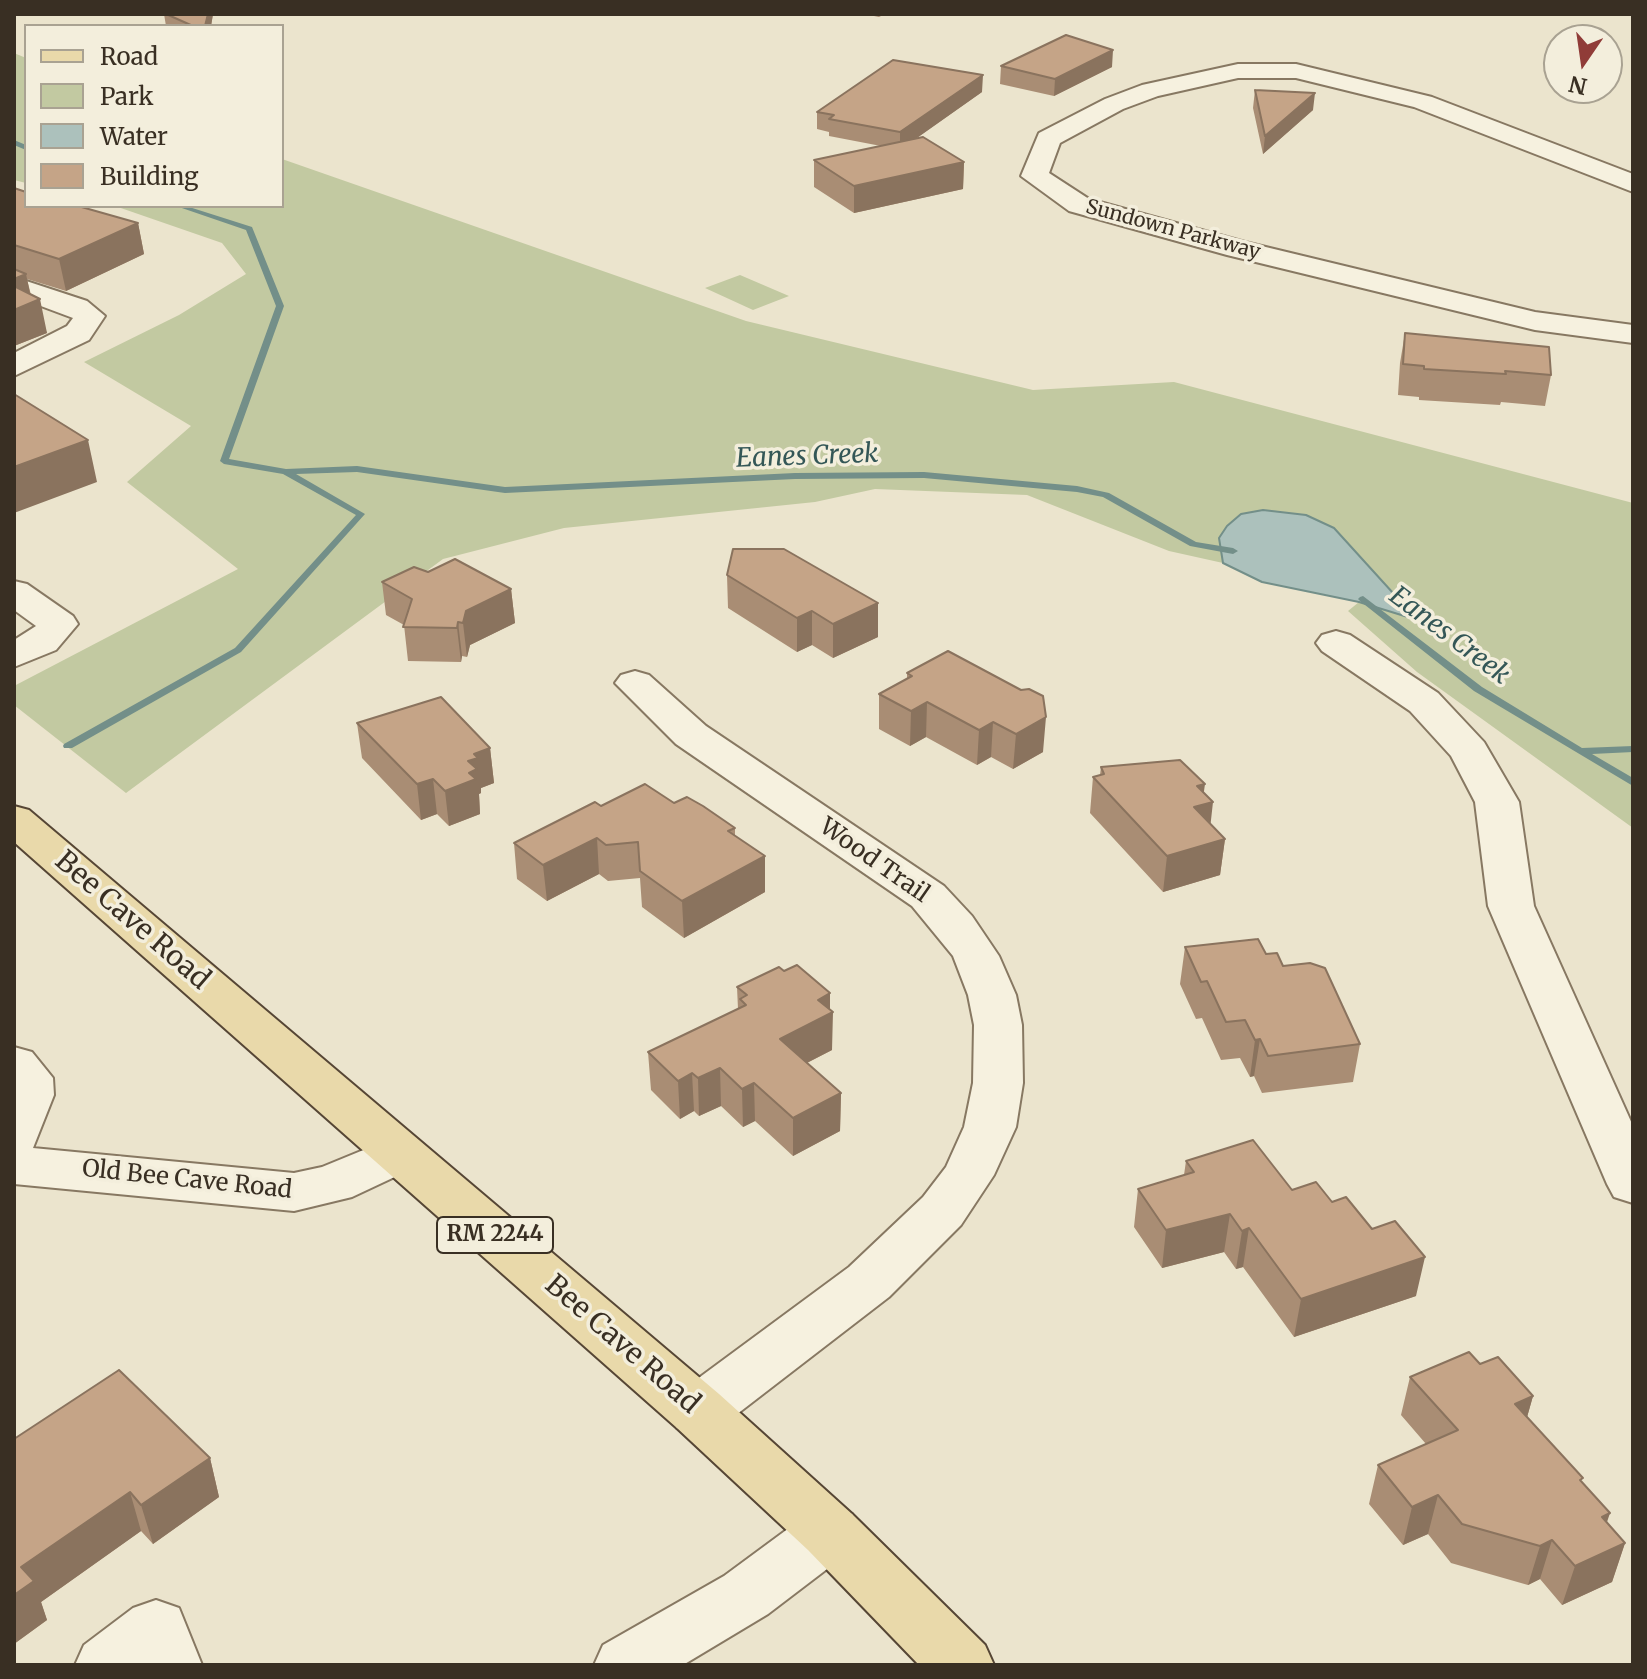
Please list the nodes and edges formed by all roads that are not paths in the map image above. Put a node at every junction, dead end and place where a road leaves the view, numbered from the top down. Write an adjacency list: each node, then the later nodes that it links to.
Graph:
1 (1633, 184): 3 (street, Sundown Parkway)
2 (14, 286): 4 (street)
3 (1633, 334)
4 (14, 366)
5 (14, 592): 7 (street)
6 (1336, 643): 14 (street)
7 (14, 655)
8 (635, 683): 15 (street, Wood Trail)
9 (14, 819): 12 (main road, Bee Cave Road / RM 2244)
10 (14, 1064): 11 (street)
11 (14, 1137)
12 (400, 1153): 13 (street, Old Bee Cave Road); 15 (main road, Bee Cave Road / RM 2244)
13 (14, 1165)
14 (1633, 1184)
15 (698, 1411): 16 (main road, Bee Cave Road / RM 2244)
16 (830, 1532): 19 (street); 20 (main road, Bee Cave Road / RM 2244)
17 (107, 1665): 18 (street)
18 (170, 1665)
19 (626, 1665)
20 (962, 1665)

